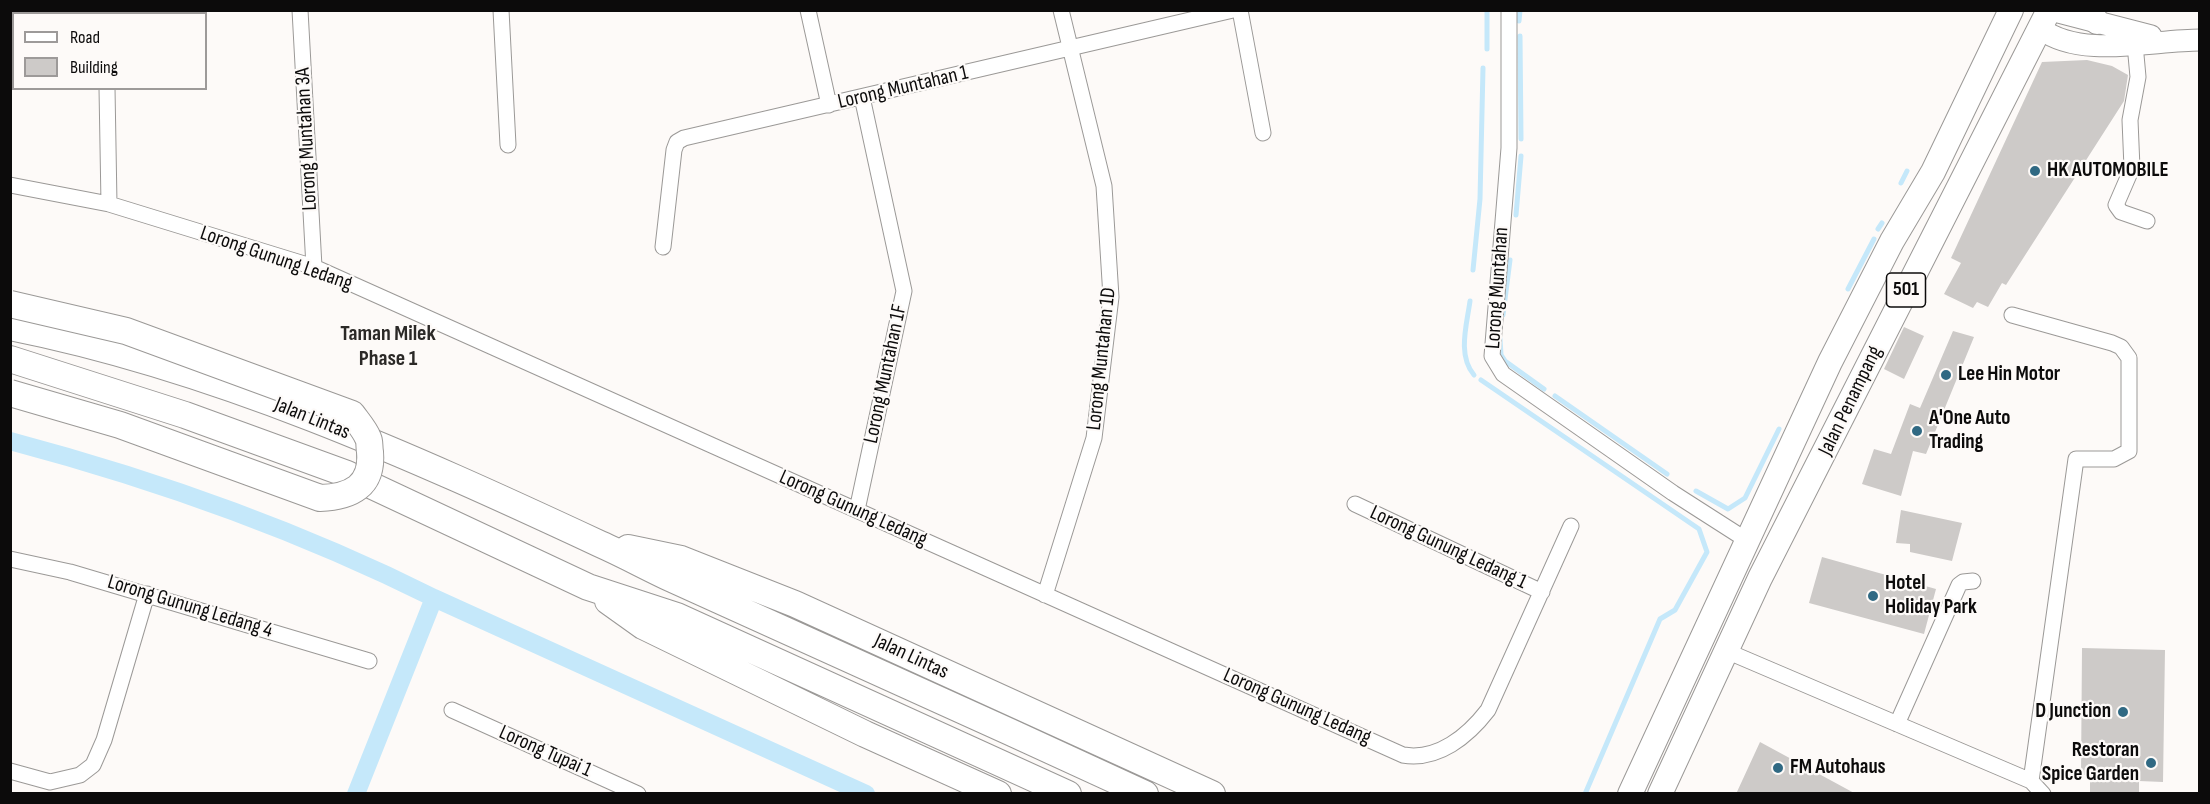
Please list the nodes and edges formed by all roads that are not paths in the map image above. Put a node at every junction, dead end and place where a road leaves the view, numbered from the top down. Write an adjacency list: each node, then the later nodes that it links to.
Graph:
1 (300, 10): 25 (street, Lorong Muntahan 3A)
2 (501, 10): 20 (street)
3 (808, 10): 18 (street)
4 (1061, 10): 14 (street, Lorong Muntahan 1D)
5 (1233, 10): 14 (street, Lorong Muntahan 1)
6 (1240, 10): 19 (street)
7 (1509, 10): 34 (street, Lorong Muntahan)
8 (2011, 10): 15 (main road, Jalan Penampang / 501)
9 (2043, 15): 10 (main road); 13 (main road); 15 (main road); 42 (main road, Jalan Penampang / 501)
10 (2093, 16): 11 (main road)
11 (2166, 40): 12 (main road); 13 (main road)
12 (2199, 40)
13 (2135, 44): 23 (street)
14 (1071, 49): 17 (street, Lorong Muntahan 1); 41 (street, Lorong Muntahan 1D)
15 (1988, 56): 34 (main road, Jalan Penampang / 501)
16 (107, 90): 22 (street)
17 (862, 97): 18 (street, Lorong Muntahan 1); 32 (street, Lorong Muntahan 1F)
18 (829, 105): 24 (street, Lorong Muntahan 1)
19 (1263, 133)
20 (508, 145)
21 (10, 185): 22 (street, Lorong Gunung Ledang)
22 (109, 204): 25 (street, Lorong Gunung Ledang)
23 (2147, 221)
24 (663, 247)
25 (314, 267): 32 (street, Lorong Gunung Ledang)
26 (10, 304): 30 (highway, bridge)
27 (2012, 315): 47 (street)
28 (10, 327): 35 (highway, Jalan Lintas)
29 (10, 359): 38 (highway, Jalan Lintas)
30 (10, 393)
31 (1355, 504): 39 (street, Lorong Gunung Ledang 1)
32 (856, 510): 41 (street, Lorong Gunung Ledang)
33 (1571, 526): 39 (street, Lorong Gunung Ledang)
34 (1748, 542): 53 (main road, Jalan Penampang / 501)
35 (601, 544): 51 (highway, Jalan Lintas); 52 (highway, Jalan Lintas)
36 (10, 559): 40 (street, Lorong Gunung Ledang 4)
37 (1973, 581): 45 (street)
38 (588, 587): 49 (highway, Jalan Lintas); 50 (highway, Jalan Lintas)
39 (1542, 592): 41 (street, Lorong Gunung Ledang)
40 (147, 594): 43 (street, Lorong Gunung Ledang 4); 46 (street)
41 (1045, 595)
42 (1724, 650): 45 (street); 54 (main road, Jalan Penampang / 501)
43 (369, 661)
44 (452, 710): 48 (street, Lorong Tupai 1)
45 (1897, 724): 47 (street)
46 (10, 771)
47 (2031, 781): 55 (street)
48 (638, 794)
49 (998, 794)
50 (1068, 794)
51 (1145, 794)
52 (1212, 794)
53 (1630, 794)
54 (1660, 794)
55 (2043, 794)

